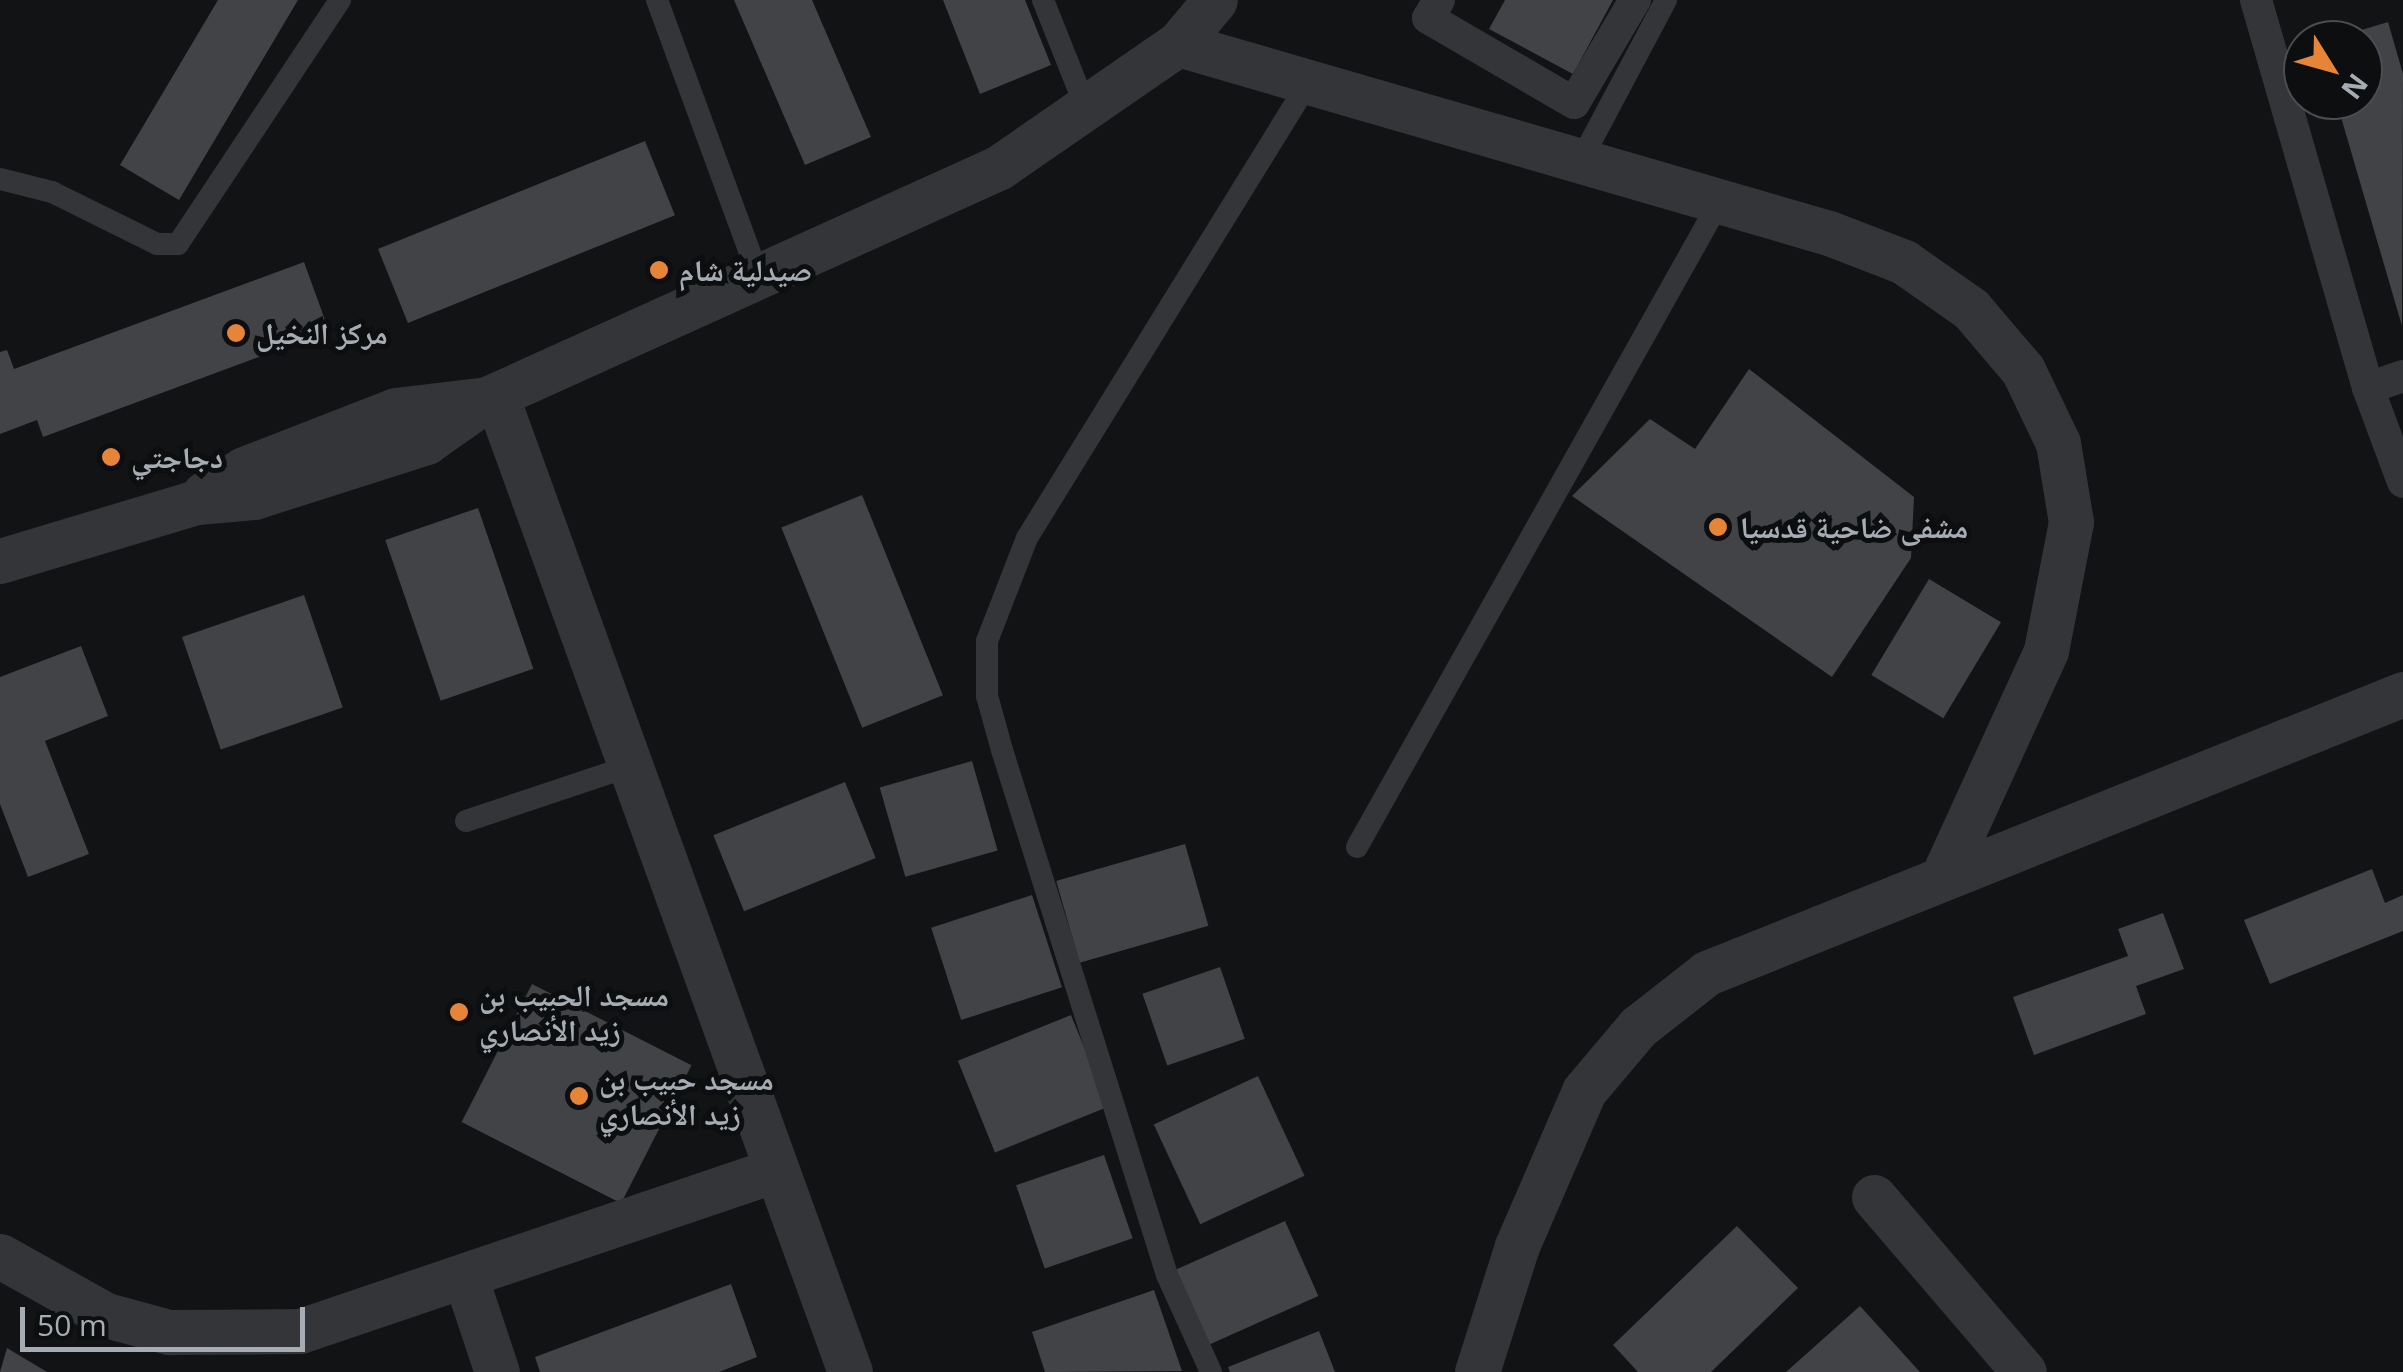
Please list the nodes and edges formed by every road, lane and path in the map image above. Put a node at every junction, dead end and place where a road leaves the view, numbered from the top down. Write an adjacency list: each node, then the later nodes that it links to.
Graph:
1 (340, 0): 13 (lane)
2 (657, 0): 15 (lane)
3 (1044, 0): 11 (lane)
4 (1215, 0): 9 (street)
5 (1439, 0): 6 (street)
6 (1635, 0)
7 (1666, 0): 12 (lane)
8 (2261, 1): 17 (street)
9 (1178, 44): 10 (street); 11 (street)
10 (1308, 83): 12 (street); 32 (lane)
11 (1088, 113): 15 (street)
12 (1582, 160): 14 (street)
13 (0, 179)
14 (1720, 202): 24 (lane); 25 (street)
15 (758, 274): 18 (street)
16 (2403, 376): 17 (street)
17 (2368, 388): 19 (street)
18 (492, 397): 20 (street); 22 (street)
19 (2403, 482)
20 (0, 562)
21 (2403, 694): 25 (street)
22 (633, 764): 23 (lane); 26 (street)
23 (466, 821)
24 (1357, 847)
25 (1944, 874): 33 (street)
26 (773, 1170): 29 (street); 31 (street)
27 (1874, 1198): 34 (street)
28 (0, 1256): 29 (street)
29 (466, 1279): 30 (street)
30 (497, 1372)
31 (850, 1372)
32 (1211, 1372)
33 (1477, 1372)
34 (2024, 1372)

